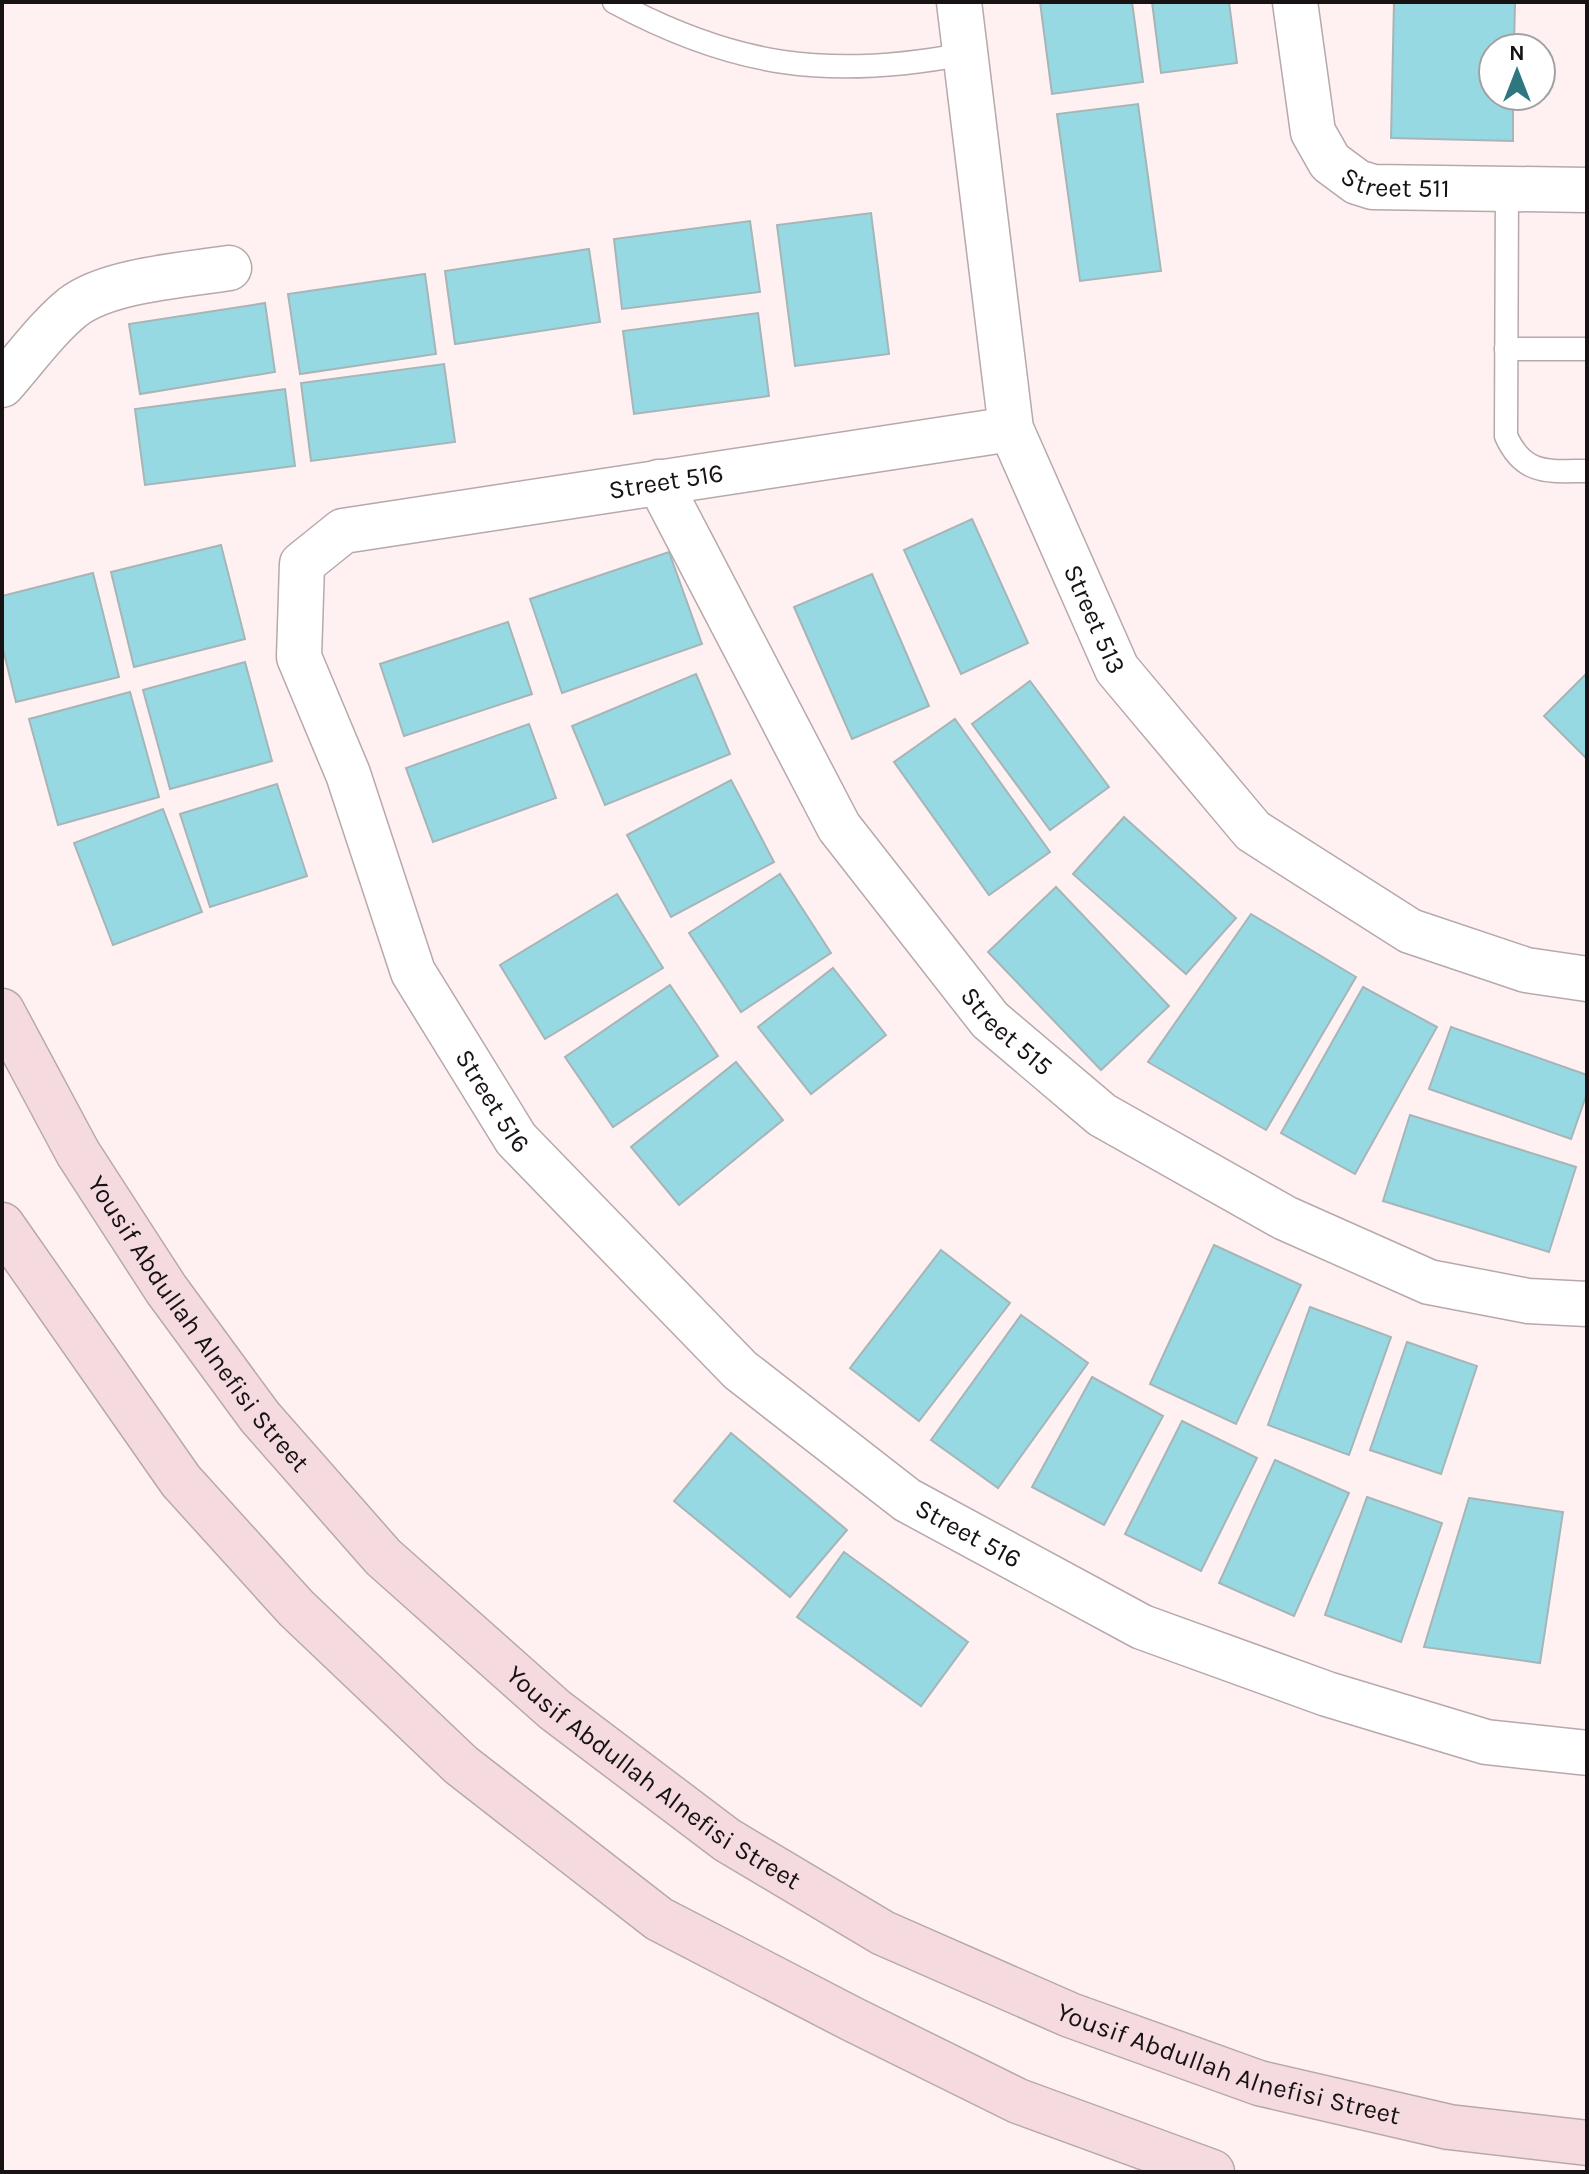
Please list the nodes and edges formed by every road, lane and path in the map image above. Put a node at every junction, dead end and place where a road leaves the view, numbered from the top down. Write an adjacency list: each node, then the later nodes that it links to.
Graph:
1 (614, 2): 4 (lane)
2 (959, 2): 4 (street, Street 513)
3 (1295, 2): 5 (street, Street 511)
4 (965, 54): 11 (street, Street 513)
5 (1507, 189): 6 (street, Street 511); 8 (lane)
6 (1587, 190)
7 (229, 268): 10 (street)
8 (1506, 349): 9 (lane); 12 (lane)
9 (1587, 349)
10 (2, 385)
11 (1011, 429): 13 (street, Street 516); 14 (street, Street 513)
12 (1587, 471)
13 (659, 482): 17 (street, Street 515); 18 (street, Street 516)
14 (1587, 979)
15 (2, 1011): 19 (street, Yousif Abdullah Alnefisi Street)
16 (2, 1225): 20 (street)
17 (1587, 1304)
18 (1587, 1753)
19 (1587, 2143)
20 (1212, 2172)

